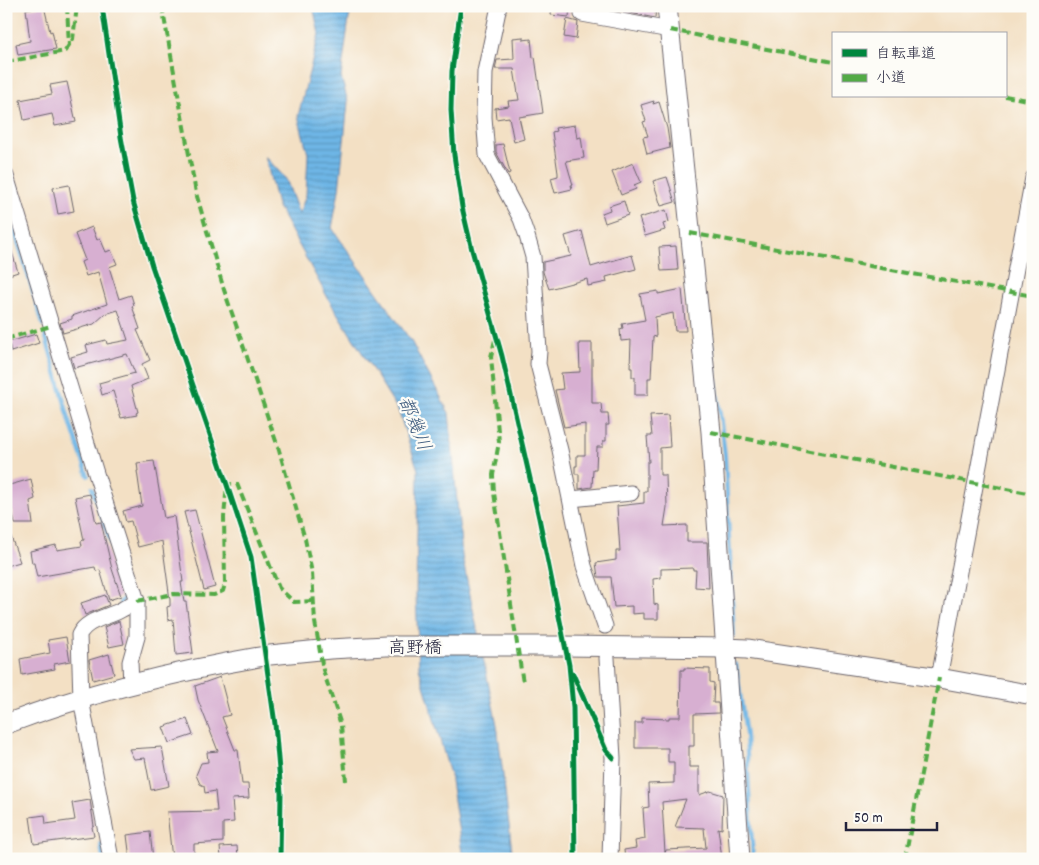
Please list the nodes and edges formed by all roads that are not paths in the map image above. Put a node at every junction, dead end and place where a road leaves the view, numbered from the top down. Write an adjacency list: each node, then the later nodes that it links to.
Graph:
1 (499, 6): 8 (street)
2 (667, 6): 4 (street)
3 (582, 14): 4 (street)
4 (670, 30): 11 (street)
5 (6, 176): 9 (street)
6 (1033, 178): 13 (street)
7 (632, 493): 8 (street)
8 (571, 499): 10 (street)
9 (137, 601): 14 (street); 16 (street)
10 (605, 626)
11 (726, 648): 13 (street, 高野橋); 14 (street, 高野橋); 20 (street)
12 (607, 658): 19 (street)
13 (939, 678): 15 (street, 高野橋)
14 (131, 684): 16 (street, 高野橋)
15 (1033, 695)
16 (81, 699): 17 (street, 高野橋); 18 (street)
17 (6, 724)
18 (111, 859)
19 (610, 859)
20 (740, 859)

